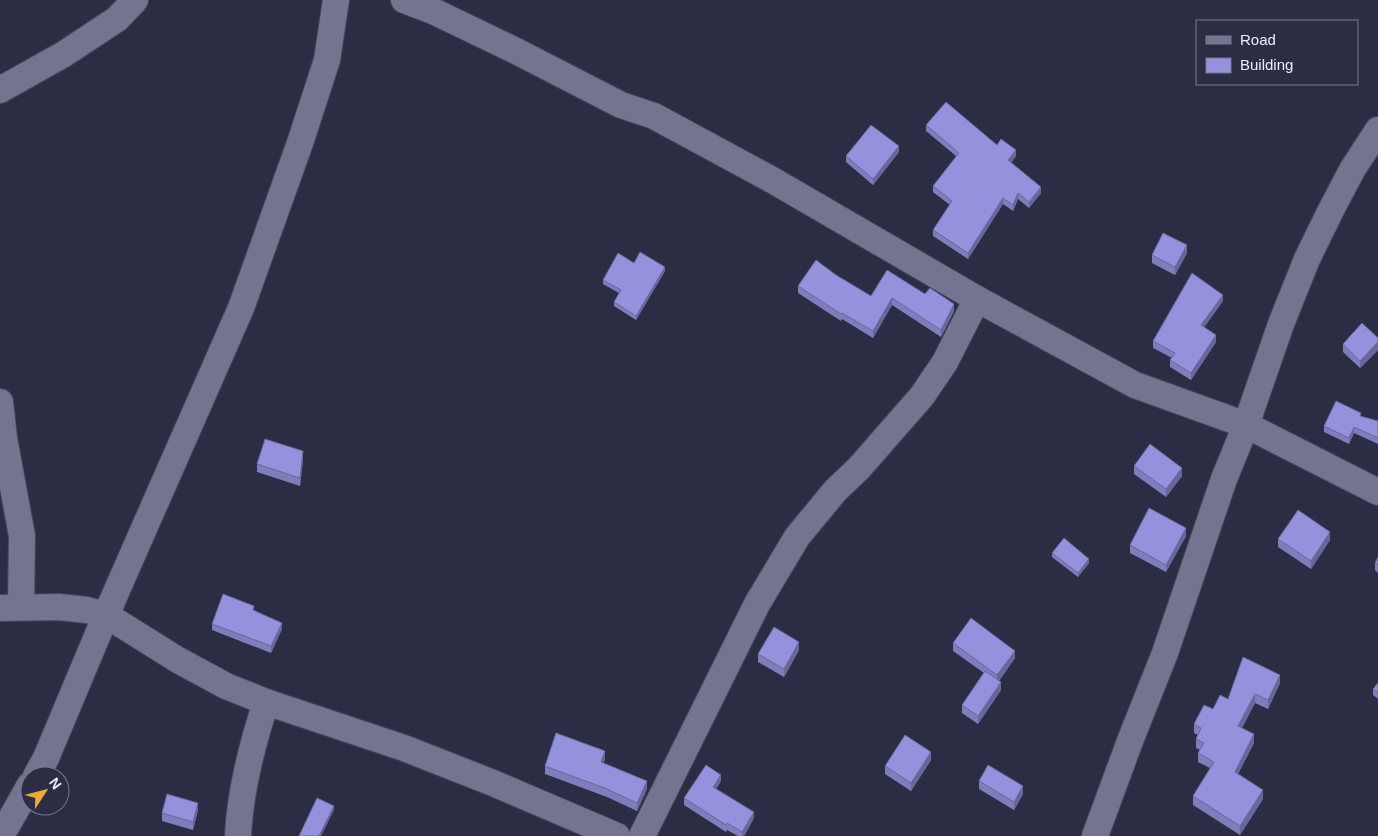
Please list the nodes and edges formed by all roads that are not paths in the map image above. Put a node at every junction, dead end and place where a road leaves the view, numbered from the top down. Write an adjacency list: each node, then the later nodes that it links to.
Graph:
1 (135, 0): 4 (street)
2 (336, 0): 11 (street)
3 (404, 0): 6 (street)
4 (0, 90)
5 (1378, 130): 8 (street)
6 (977, 299): 8 (street); 18 (street)
7 (0, 402): 10 (street)
8 (1246, 425): 9 (street); 19 (street)
9 (1378, 492)
10 (11, 607): 11 (street)
11 (106, 616): 12 (street); 13 (street)
12 (266, 702): 16 (street); 17 (street)
13 (42, 766)
14 (20, 803): 15 (street)
15 (1, 836)
16 (238, 836)
17 (617, 836)
18 (642, 836)
19 (1095, 836)

